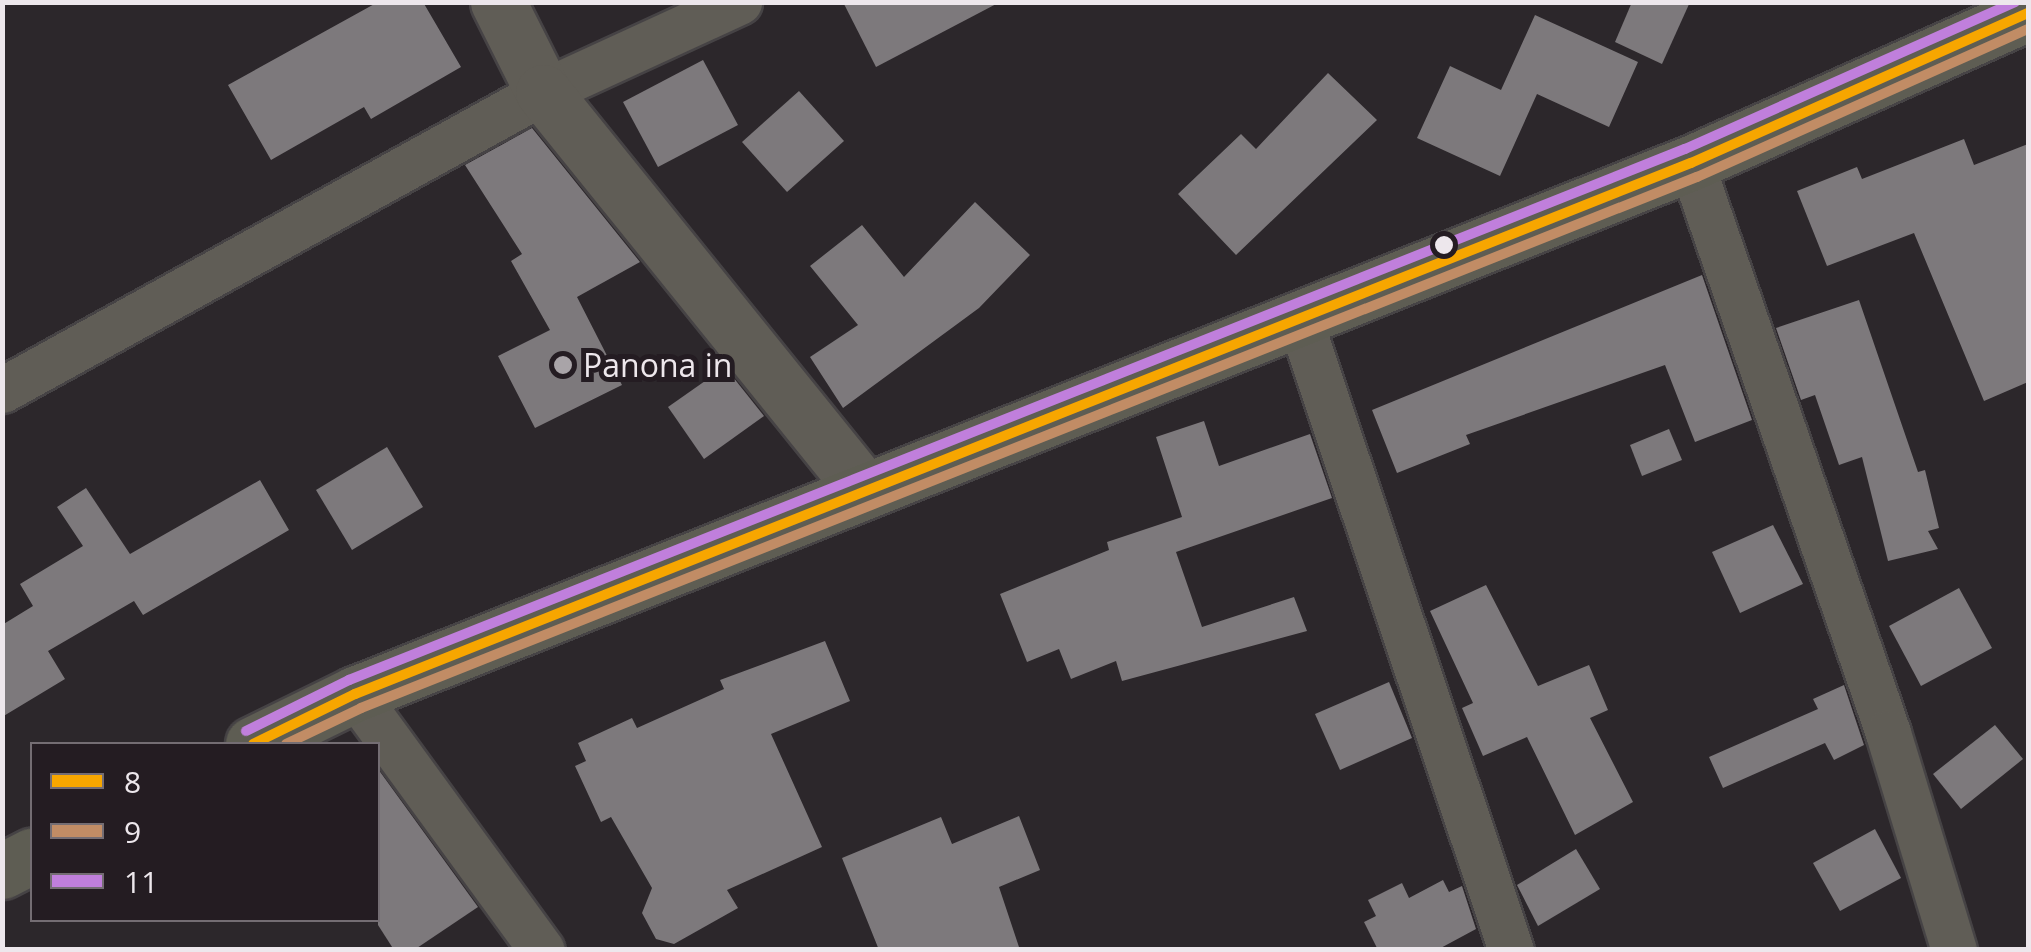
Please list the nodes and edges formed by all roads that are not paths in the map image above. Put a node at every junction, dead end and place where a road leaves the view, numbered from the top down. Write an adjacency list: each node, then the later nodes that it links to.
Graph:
1 (498, 2): 4 (street)
2 (740, 2): 4 (street)
3 (2025, 22): 5 (main road)
4 (543, 92): 7 (street); 8 (street)
5 (1692, 164): 6 (main road); 15 (street)
6 (1299, 318): 8 (main road); 14 (street)
7 (2, 390)
8 (866, 491): 9 (main road)
9 (355, 694): 10 (main road); 13 (street)
10 (257, 742)
11 (30, 857): 12 (main road)
12 (2, 871)
13 (542, 950)
14 (1511, 950)
15 (1954, 950)

